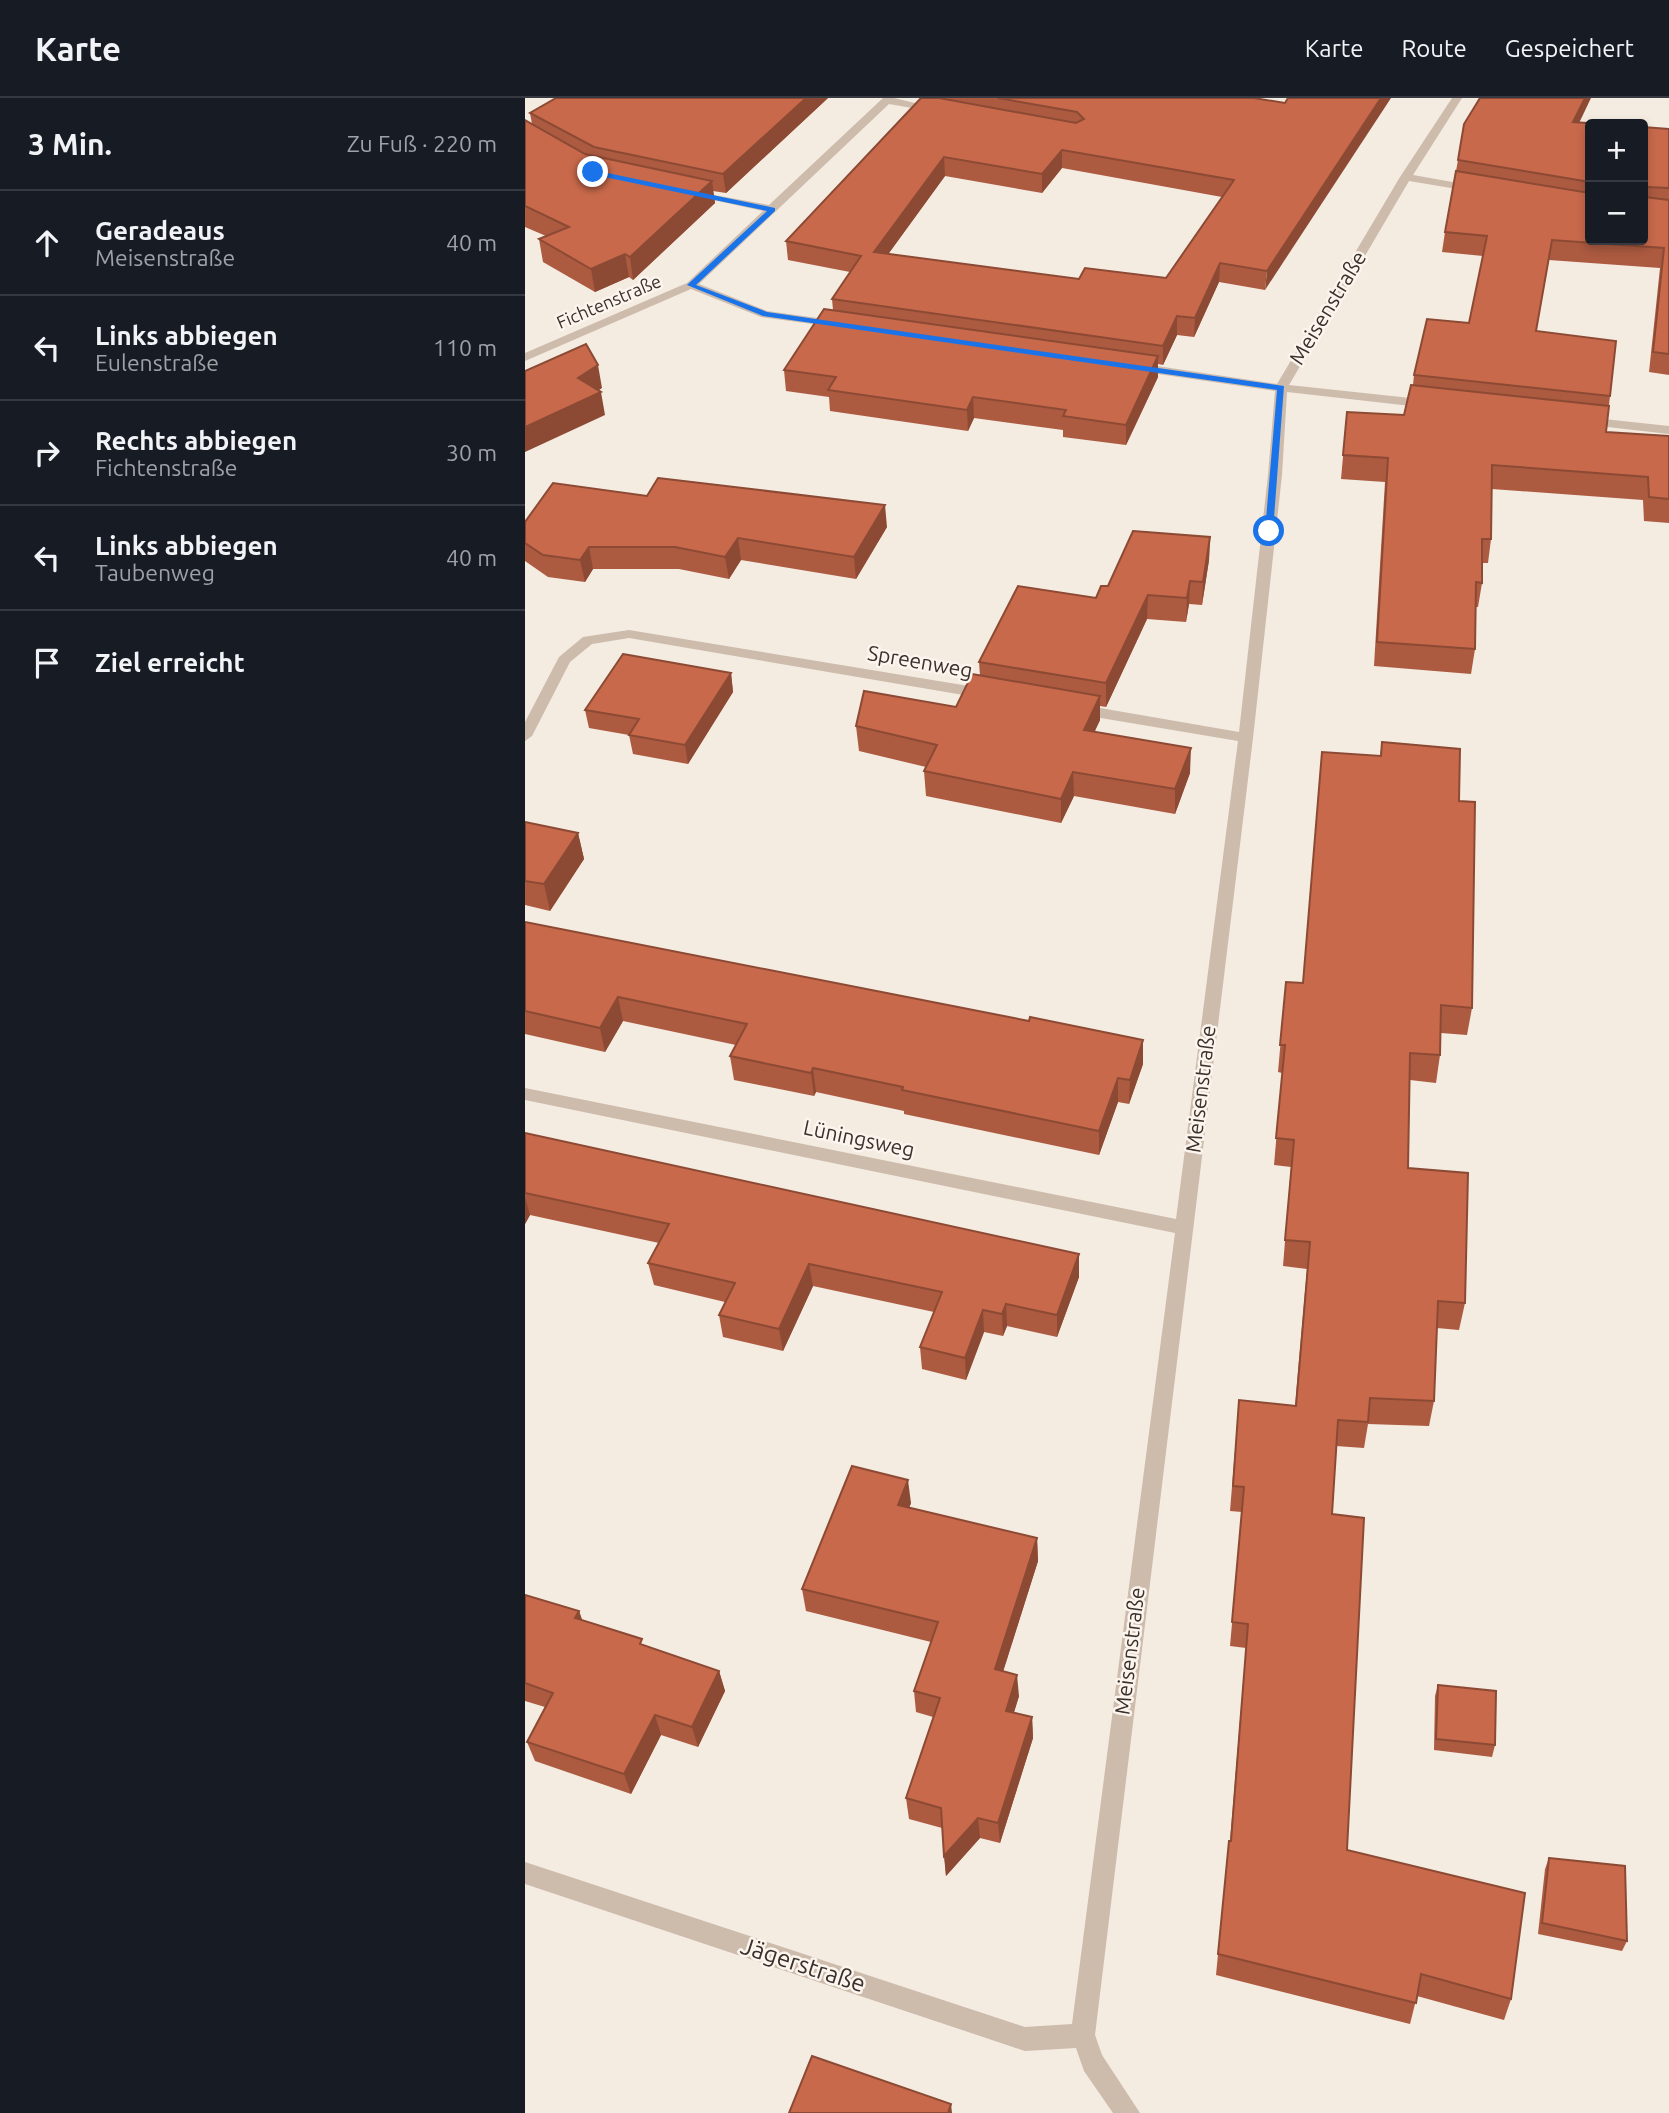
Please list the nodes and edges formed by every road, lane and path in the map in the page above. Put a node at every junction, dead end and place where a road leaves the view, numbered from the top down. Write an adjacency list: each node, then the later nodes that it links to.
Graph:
1 (1457, 98): 4 (street, Meisenstraße)
2 (888, 99): 3 (street, Fichtenstraße); 7 (street, Fichtenstraße)
3 (941, 110)
4 (1406, 177): 5 (street); 12 (street, Meisenstraße)
5 (1483, 190)
6 (683, 191): 7 (street)
7 (772, 209): 8 (street, Fichtenstraße)
8 (691, 285): 9 (street); 10 (street, Fichtenstraße)
9 (847, 326)
10 (525, 357)
11 (1118, 365): 12 (street)
12 (1281, 388): 13 (street); 19 (street, Meisenstraße)
13 (1447, 406)
14 (1572, 419): 15 (street)
15 (1669, 430)
16 (999, 696): 18 (street, Spreenweg)
17 (1067, 708): 19 (street)
18 (525, 736)
19 (1246, 738): 21 (street, Meisenstraße)
20 (525, 1094): 21 (street, Lüningsweg)
21 (1184, 1228): 23 (street, Meisenstraße)
22 (525, 1873): 23 (street, Jägerstraße)
23 (1083, 2035): 24 (street, Meisenstraße)
24 (1128, 2113)

